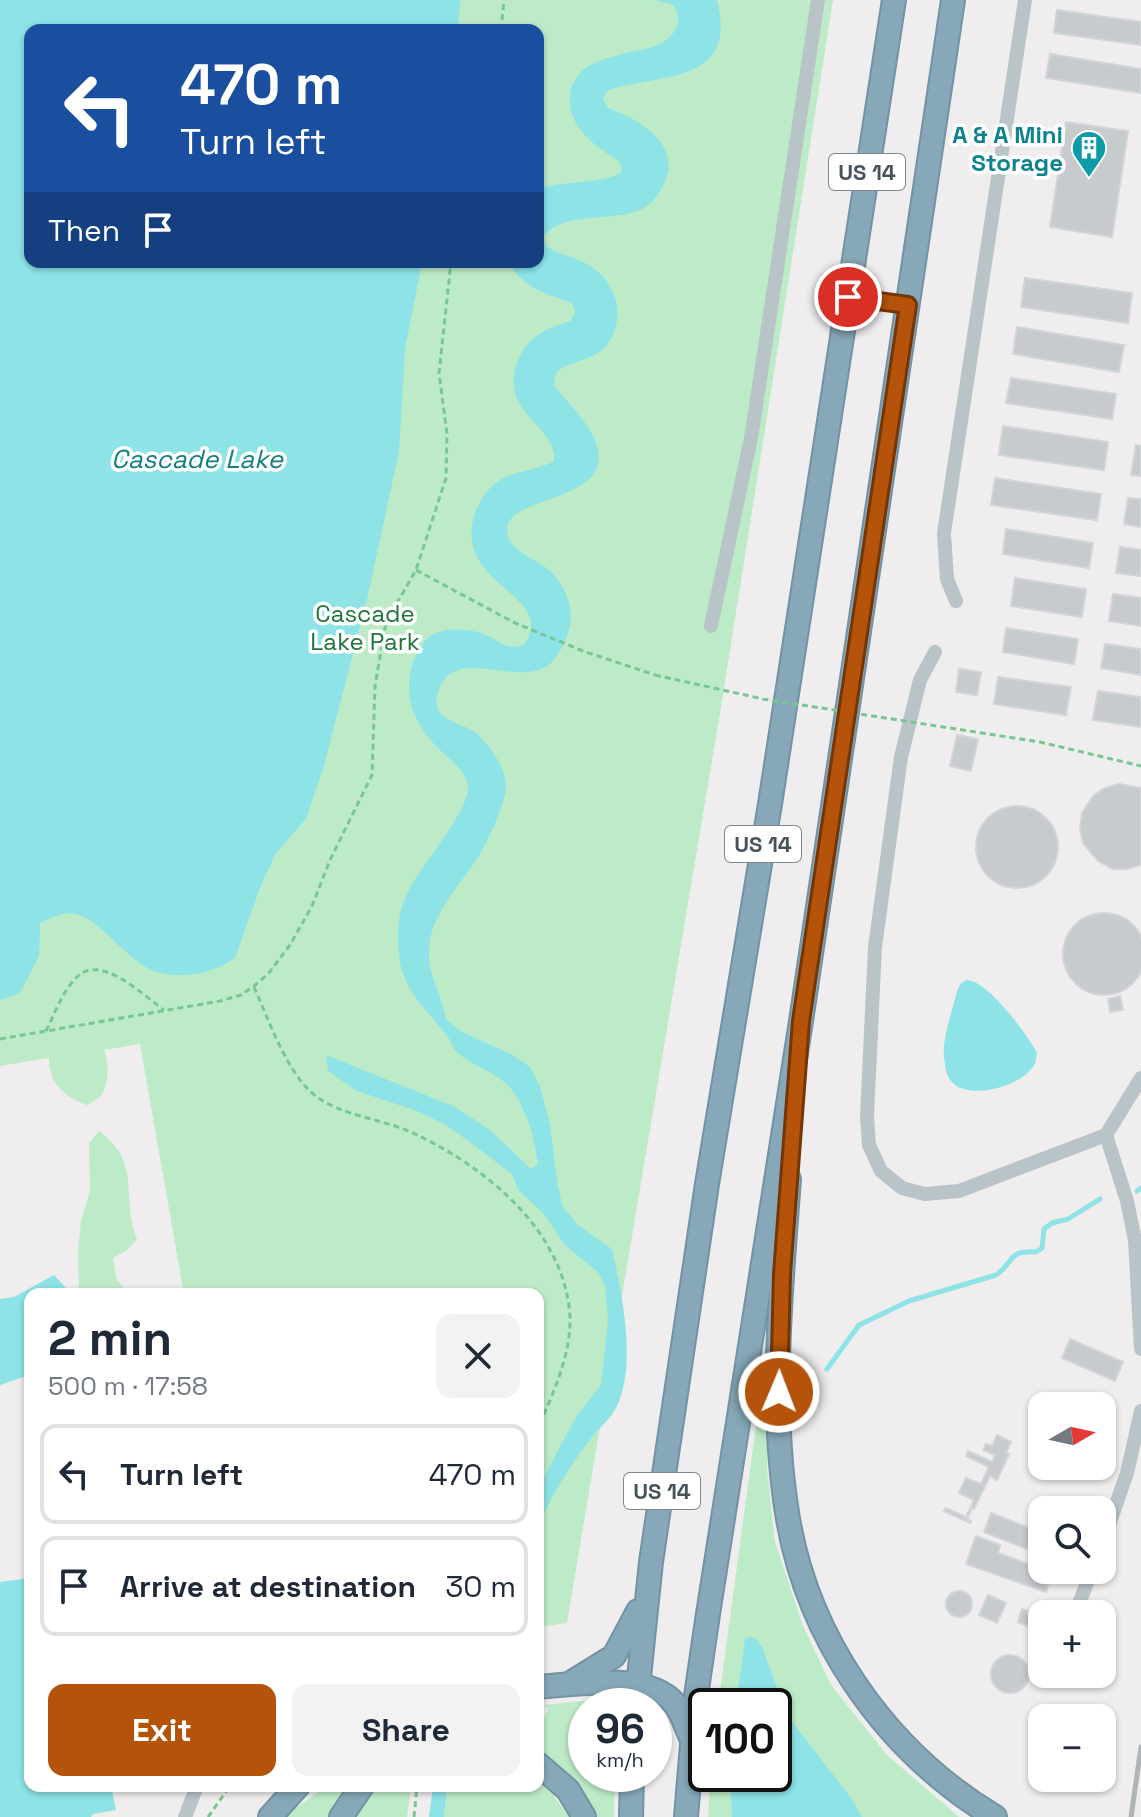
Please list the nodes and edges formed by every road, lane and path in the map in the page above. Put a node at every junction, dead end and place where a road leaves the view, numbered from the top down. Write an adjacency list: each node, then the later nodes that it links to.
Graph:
1 (504, 0): 6 (path)
2 (818, 0): 12 (street)
3 (894, 0): 8 (highway, US 14)
4 (953, 0): 9 (highway, US 14)
5 (1025, 0): 11 (street)
6 (502, 24)
7 (450, 268): 10 (path)
8 (848, 297): 9 (street); 26 (highway, US 14)
9 (908, 305): 17 (highway, US 14)
10 (416, 570): 14 (path, bridge); 15 (path)
11 (956, 601)
12 (711, 626)
13 (935, 652): 21 (street)
14 (1141, 766)
15 (254, 986): 16 (path); 24 (path)
16 (166, 1011): 18 (path); 18 (path)
17 (801, 1021): 31 (highway, US 14); 49 (highway)
18 (46, 1031): 19 (path)
19 (0, 1039)
20 (1141, 1078): 21 (street)
21 (1106, 1135): 22 (street)
22 (1141, 1349)
23 (1141, 1411): 25 (street)
24 (544, 1413)
25 (1116, 1505)
26 (647, 1592): 27 (highway); 28 (highway, US 14)
27 (637, 1683): 28 (highway); 30 (highway); 32 (highway)
28 (567, 1685): 29 (highway, US 14)
29 (544, 1687)
30 (637, 1688)
31 (699, 1688)
32 (688, 1732)
33 (544, 1769): 46 (highway)
34 (195, 1792): 41 (street)
35 (226, 1792): 42 (path)
36 (293, 1792): 43 (highway)
37 (358, 1792): 44 (highway)
38 (416, 1792): 45 (path)
39 (632, 1792): 47 (highway)
40 (688, 1792): 48 (highway, US 14)
41 (185, 1817)
42 (208, 1817)
43 (270, 1817)
44 (341, 1817)
45 (414, 1817)
46 (584, 1817)
47 (631, 1817)
48 (686, 1817)
49 (995, 1817)

